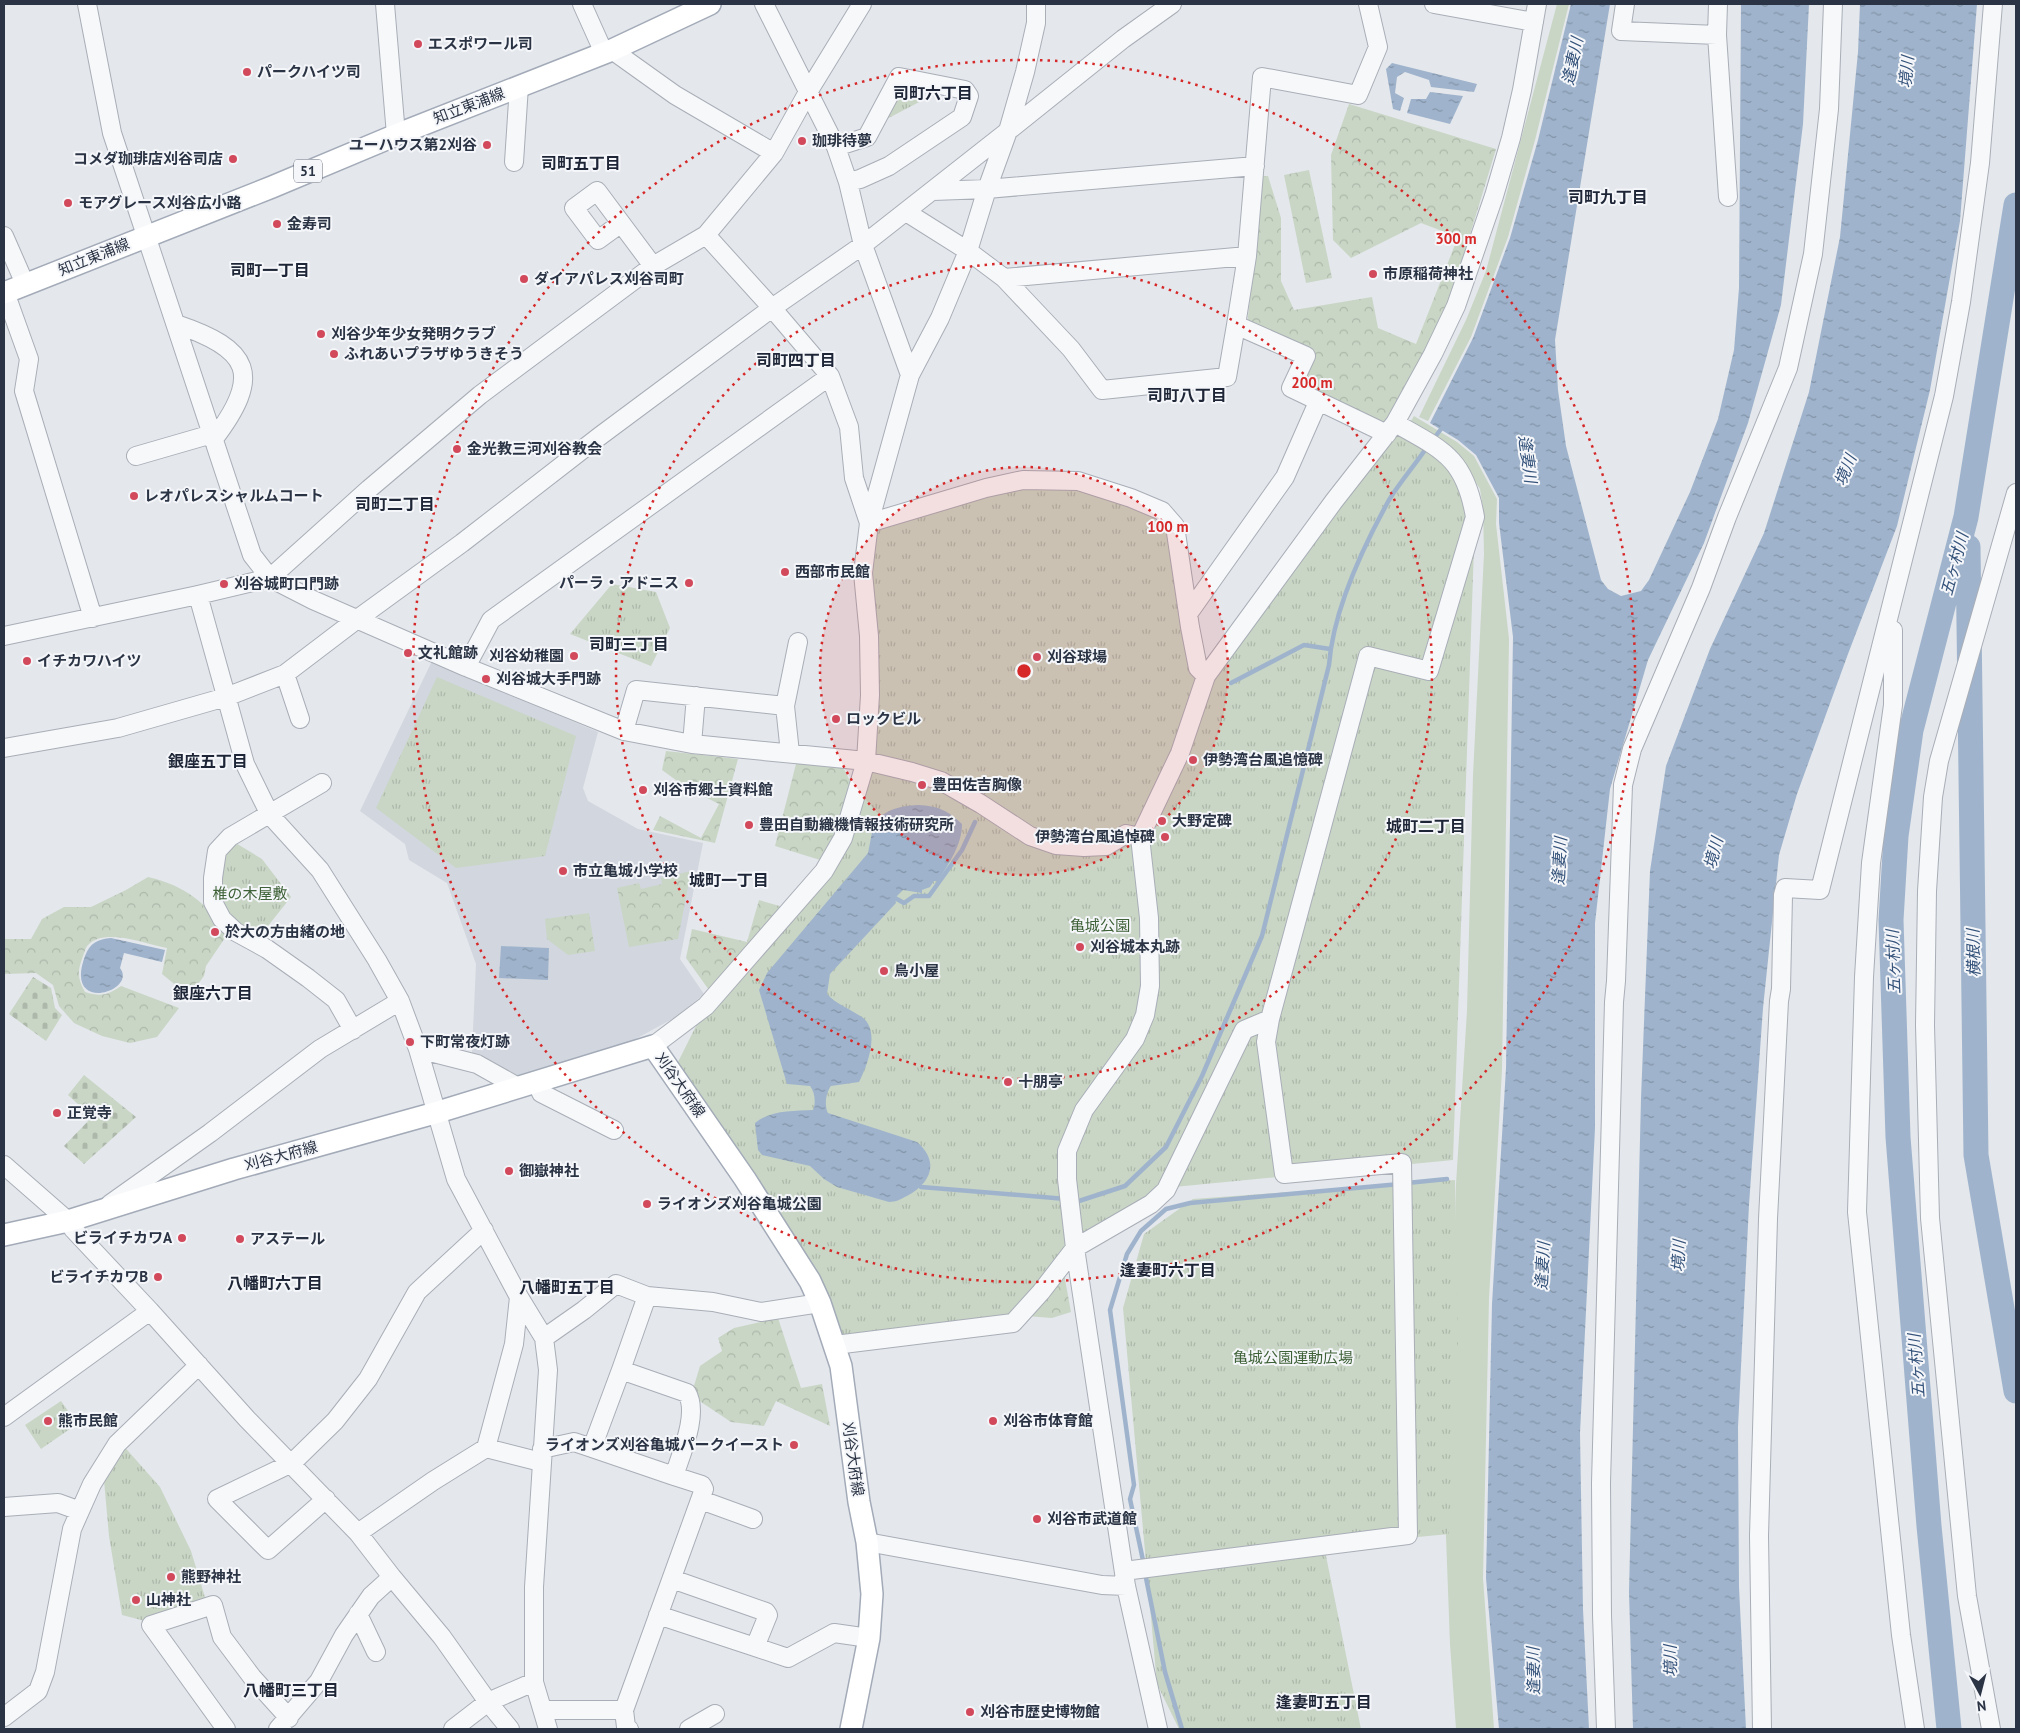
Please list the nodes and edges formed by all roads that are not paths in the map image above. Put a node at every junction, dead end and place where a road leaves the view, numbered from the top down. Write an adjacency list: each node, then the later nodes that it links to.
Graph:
1 (87, 4): 35 (street)
2 (385, 4): 22 (street)
3 (582, 4): 18 (street)
4 (710, 4): 18 (main road, 知立東浦線 / 51)
5 (764, 4): 20 (street)
6 (862, 4): 20 (street)
7 (1036, 4): 21 (street)
8 (1172, 4): 21 (street)
9 (1368, 4): 26 (street)
10 (1434, 4): 16 (street)
11 (1537, 4): 16 (street)
12 (1624, 4): 17 (street)
13 (1718, 4): 17 (street)
14 (1833, 4): 135 (street)
15 (1993, 4): 56 (street)
16 (1534, 22): 49 (street)
17 (1717, 35): 30 (street)
18 (608, 52): 19 (main road, 知立東浦線 / 51); 24 (street)
19 (519, 86): 22 (main road, 知立東浦線 / 51); 25 (street)
20 (808, 92): 23 (street); 24 (street)
21 (1008, 132): 28 (street); 29 (street)
22 (396, 135): 35 (main road, 知立東浦線 / 51)
23 (836, 147): 27 (street); 27 (street)
24 (774, 153): 33 (street)
25 (514, 162)
26 (1255, 166): 28 (street); 38 (street)
27 (848, 182): 36 (street)
28 (986, 189): 29 (street); 37 (street)
29 (933, 191): 31 (street)
30 (1728, 197)
31 (906, 212): 36 (street); 37 (street)
32 (620, 224): 39 (street)
33 (706, 235): 39 (street); 43 (street)
34 (4, 236): 41 (street)
35 (146, 236): 41 (main road, 知立東浦線 / 51); 44 (street)
36 (863, 245): 43 (street); 46 (street)
37 (968, 251): 40 (street); 46 (street)
38 (1247, 256): 40 (street); 45 (street)
39 (654, 266): 54 (street)
40 (1004, 278): 45 (street)
41 (25, 284): 42 (main road, 知立東浦線 / 51)
42 (4, 293): 58 (street)
43 (772, 308): 47 (street); 59 (street)
44 (176, 324): 50 (street); 50 (street)
45 (1236, 325): 48 (street)
46 (910, 375): 53 (street)
47 (830, 376): 53 (street); 62 (street)
48 (1318, 402): 49 (street); 57 (street)
49 (1391, 429): 64 (street); 78 (street)
50 (212, 437): 51 (street); 54 (street)
51 (136, 456)
52 (2016, 493): 138 (street)
53 (869, 523): 57 (street); 73 (street)
54 (270, 578): 55 (street); 59 (street)
55 (198, 596): 58 (street); 66 (street)
56 (1894, 601): 136 (street); 137 (street)
57 (1188, 614): 64 (street)
58 (93, 618): 60 (street)
59 (356, 620): 62 (street); 63 (street)
60 (4, 636)
61 (798, 642): 67 (street)
62 (466, 667): 69 (street)
63 (285, 674): 66 (street); 68 (street)
64 (1206, 676): 76 (street)
65 (696, 696): 67 (street); 69 (street); 70 (street)
66 (226, 697): 71 (street); 75 (street)
67 (786, 706): 72 (street)
68 (300, 719)
69 (624, 731): 70 (street)
70 (692, 744): 72 (street)
71 (4, 748)
72 (790, 753): 73 (street)
73 (866, 761): 76 (street); 80 (street)
74 (322, 783): 75 (street)
75 (270, 815): 77 (street); 79 (street)
76 (1140, 837): 90 (street)
77 (400, 1001): 79 (street); 81 (street)
78 (1270, 1019): 90 (street); 113 (street)
79 (354, 1030): 86 (street)
80 (653, 1046): 82 (main road, 刈谷大府線); 93 (main road, 刈谷大府線)
81 (418, 1049): 82 (street); 83 (street)
82 (528, 1084): 83 (main road, 刈谷大府線); 84 (street)
83 (435, 1113): 86 (main road, 刈谷大府線); 88 (street)
84 (614, 1130)
85 (4, 1165): 87 (street)
86 (101, 1211): 87 (main road, 刈谷大府線)
87 (68, 1221): 89 (main road, 刈谷大府線); 94 (street)
88 (484, 1230): 92 (street); 103 (street)
89 (4, 1234)
90 (1075, 1248): 96 (street); 113 (street)
91 (647, 1296): 93 (street); 95 (street); 98 (street)
92 (519, 1297): 95 (street); 100 (street)
93 (820, 1303): 96 (main road, 刈谷大府線)
94 (150, 1311): 97 (street); 99 (street)
95 (544, 1338): 102 (street)
96 (835, 1345): 111 (main road, 刈谷大府線)
97 (199, 1365): 103 (street); 108 (street)
98 (621, 1370): 101 (street); 104 (street)
99 (4, 1417)
100 (486, 1448): 102 (street); 110 (street)
101 (592, 1448): 102 (street); 104 (street)
102 (541, 1455): 120 (street)
103 (292, 1463): 105 (street); 105 (street)
104 (674, 1476): 106 (street)
105 (326, 1499): 110 (street)
106 (701, 1500): 109 (street); 114 (street)
107 (4, 1506): 108 (street)
108 (80, 1510): 125 (street)
109 (754, 1519)
110 (358, 1533): 112 (street)
111 (867, 1542): 113 (street); 117 (main road, 刈谷大府線)
112 (392, 1577): 115 (street); 121 (street)
113 (1125, 1578): 134 (street)
114 (672, 1579): 116 (street); 118 (street)
115 (358, 1614): 119 (street); 126 (street)
116 (658, 1614): 118 (street); 123 (street)
117 (869, 1638): 118 (street); 133 (main road, 刈谷大府線)
118 (755, 1647)
119 (376, 1652)
120 (534, 1682): 121 (street); 122 (street)
121 (488, 1702): 128 (street); 129 (street)
122 (543, 1710): 123 (street); 130 (street)
123 (624, 1710): 131 (street)
124 (715, 1714): 132 (street)
125 (4, 1717)
126 (283, 1724): 127 (street)
127 (226, 1729)
128 (454, 1729)
129 (510, 1729)
130 (548, 1729)
131 (629, 1729)
132 (689, 1729)
133 (851, 1729)
134 (1158, 1729)
135 (1606, 1729)
136 (1762, 1729)
137 (1916, 1729)
138 (1991, 1729)

